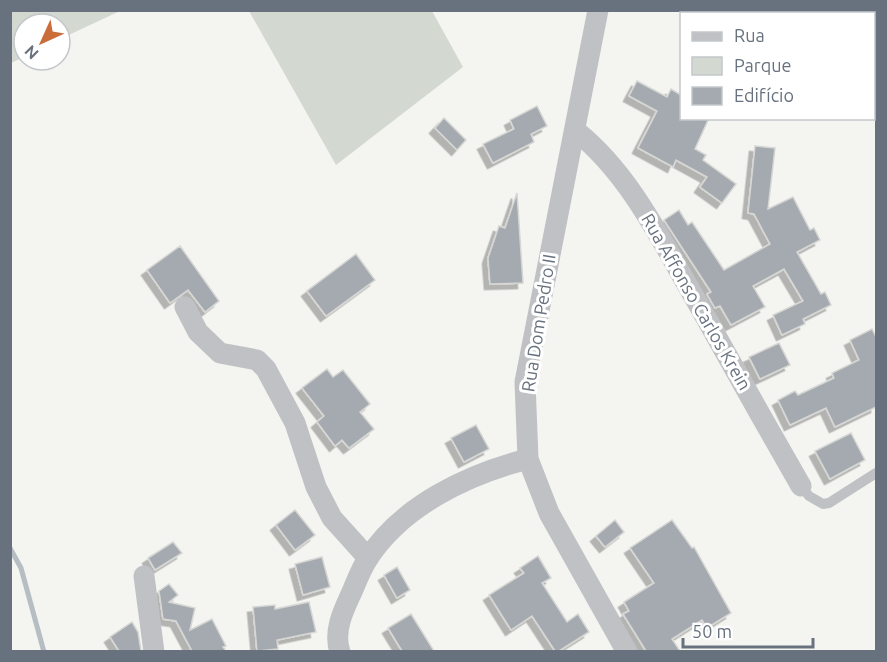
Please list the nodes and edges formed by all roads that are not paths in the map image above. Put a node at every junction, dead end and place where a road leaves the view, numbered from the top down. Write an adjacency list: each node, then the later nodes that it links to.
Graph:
1 (598, 10): 2 (street, Rua Dom Pedro II)
2 (576, 131): 4 (street, Rua Dom Pedro II); 6 (street, Rua Affonso Carlos Krein)
3 (185, 307): 7 (street)
4 (528, 459): 7 (street); 11 (street, Rua Dom Pedro II)
5 (876, 473): 6 (lane)
6 (801, 486)
7 (368, 558): 10 (street)
8 (144, 576): 9 (street)
9 (154, 651)
10 (340, 651)
11 (627, 651)

